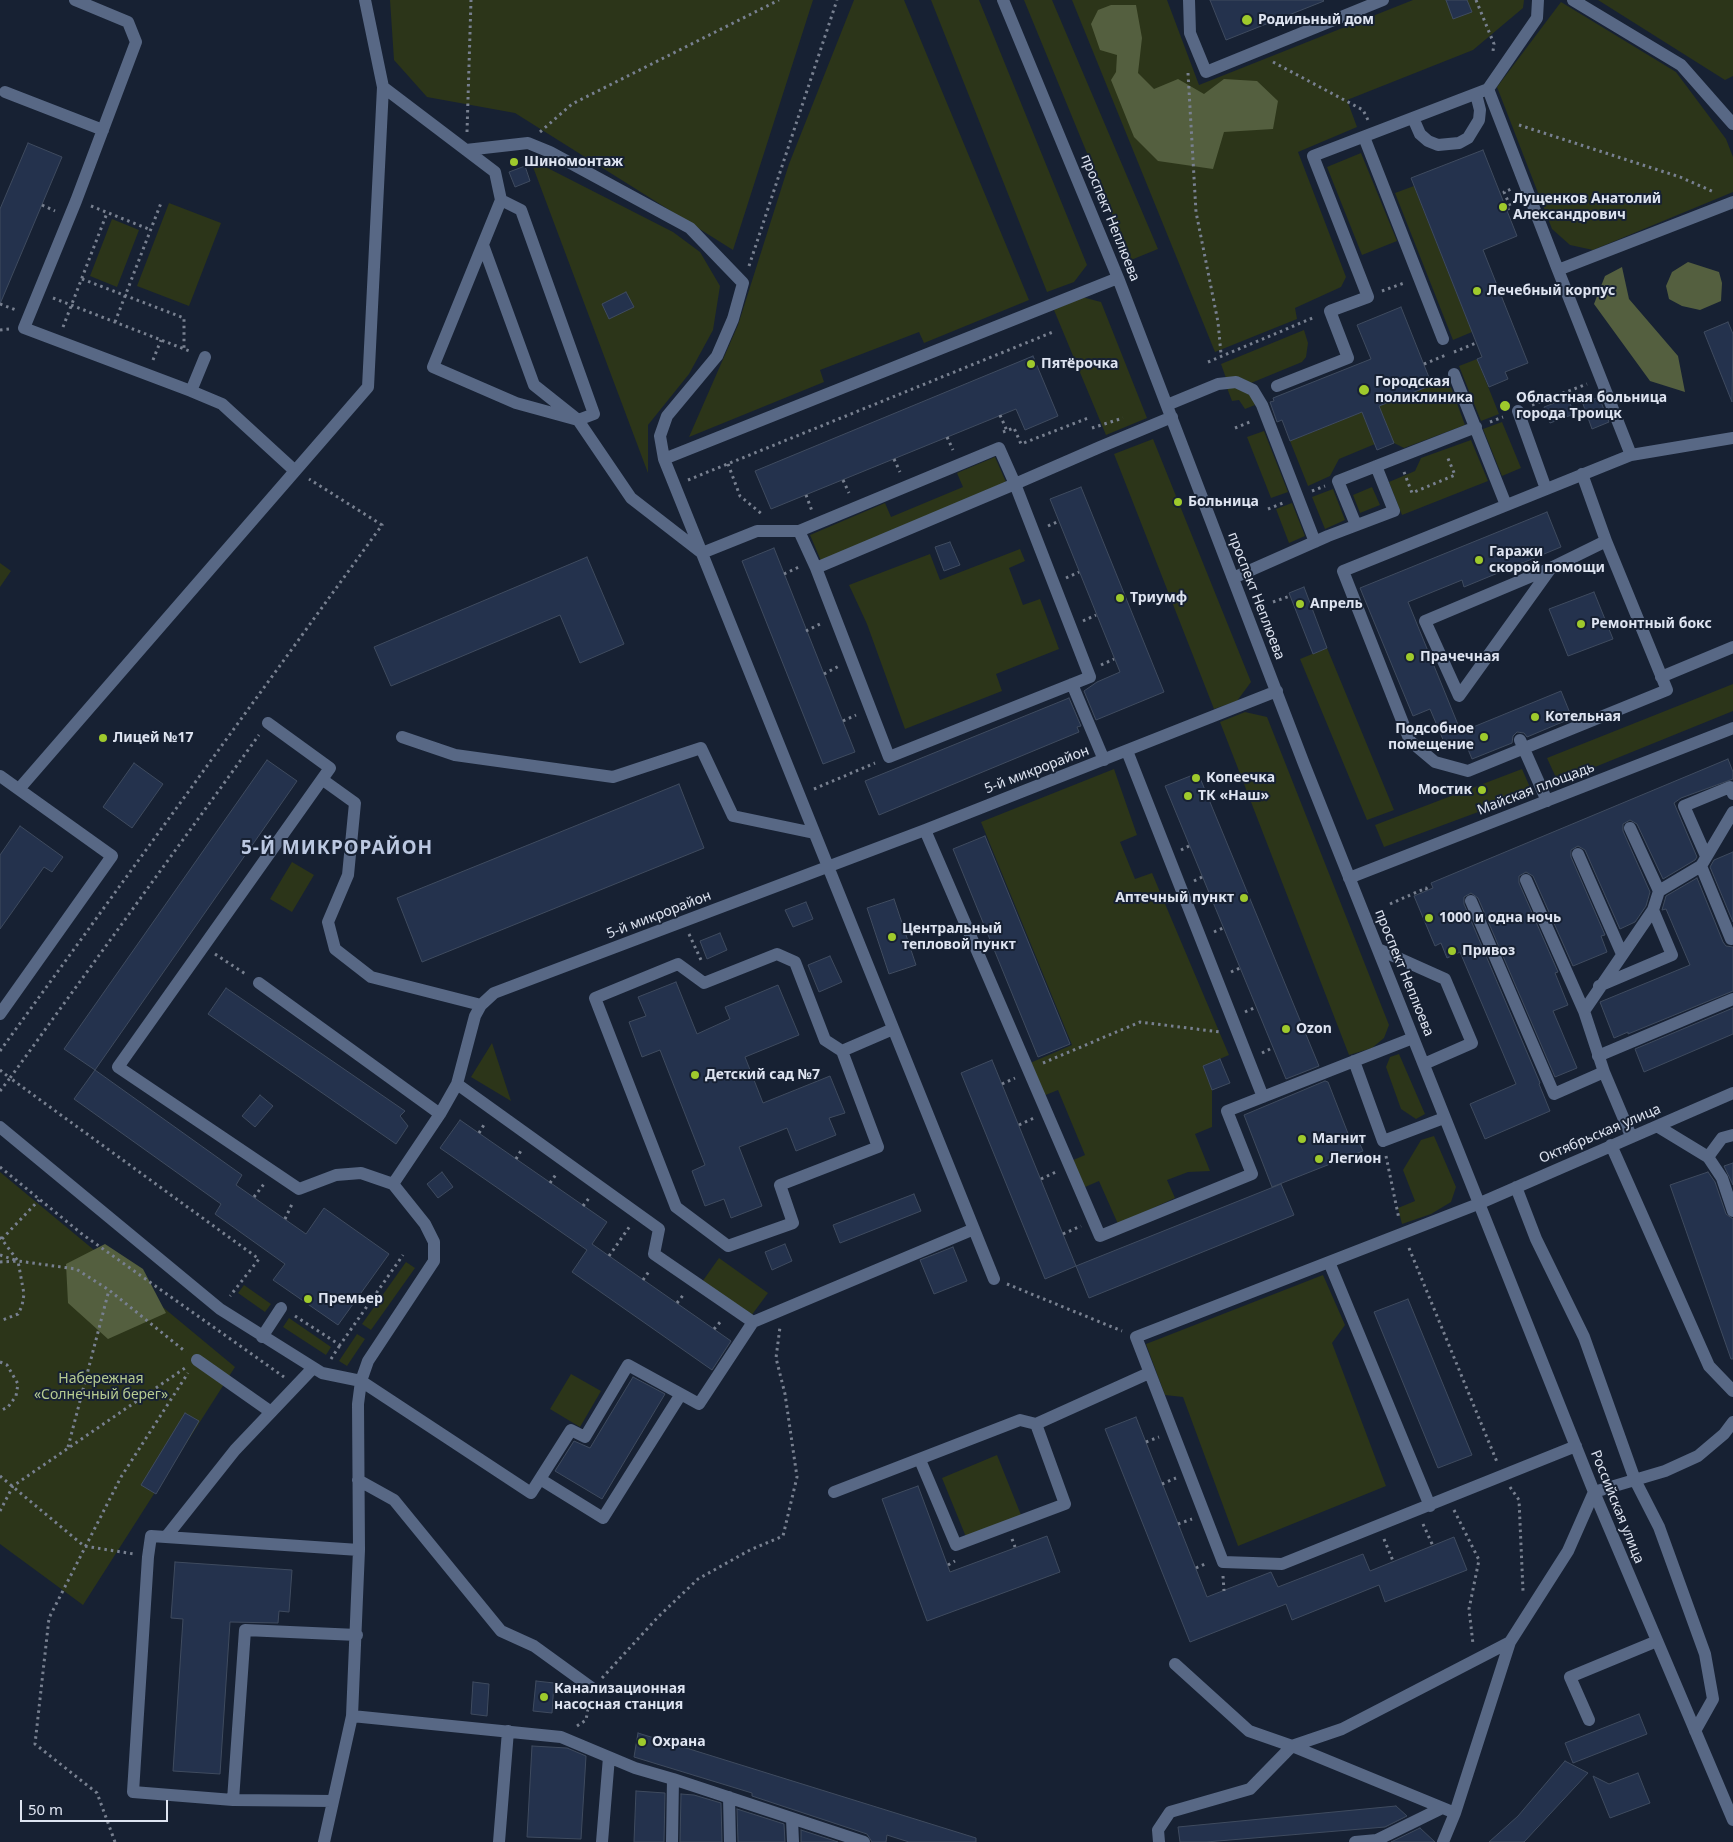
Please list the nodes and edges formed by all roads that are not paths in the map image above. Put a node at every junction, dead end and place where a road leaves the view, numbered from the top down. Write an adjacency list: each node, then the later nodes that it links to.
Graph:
1 (76, 0): 13 (street)
2 (366, 0): 8 (street)
3 (1003, 0): 20 (street, проспект Неплюева)
4 (1188, 0): 5 (street)
5 (1383, 0)
6 (1538, 0): 10 (street)
7 (1573, 0): 12 (street)
8 (383, 87): 15 (street); 35 (street)
9 (5, 92): 13 (street)
10 (1482, 92): 11 (street); 11 (street); 19 (street)
11 (1413, 118): 14 (street)
12 (1730, 118)
13 (103, 130): 25 (street)
14 (1369, 135): 21 (street); 24 (street)
15 (466, 150): 16 (street); 33 (street)
16 (501, 200): 18 (street); 29 (street)
17 (1733, 202): 19 (street)
18 (483, 245): 29 (street); 29 (street)
19 (1558, 270): 32 (street)
20 (1118, 278): 26 (street, проспект Неплюева); 33 (street)
21 (1443, 339)
22 (205, 357): 25 (street)
23 (1454, 374): 30 (street)
24 (1277, 386)
25 (191, 391): 35 (street)
26 (1167, 405): 28 (street, проспект Неплюева); 43 (street)
27 (1518, 411): 38 (street)
28 (1172, 417): 37 (street); 47 (street, проспект Неплюева)
29 (578, 420): 44 (street)
30 (1476, 427): 34 (street); 39 (street)
31 (1733, 438): 32 (street)
32 (1631, 456): 36 (street)
33 (664, 459): 44 (street)
34 (1376, 466): 40 (street); 40 (street)
35 (294, 470): 60 (street)
36 (1582, 474): 38 (street); 42 (street)
37 (1014, 484): 41 (street); 45 (street); 50 (street)
38 (1546, 489): 39 (street)
39 (1506, 505): 55 (street)
40 (1356, 526): 43 (street)
41 (799, 531): 44 (street); 45 (street)
42 (1606, 541): 46 (street); 49 (street)
43 (1315, 542): 47 (street)
44 (702, 553): 66 (street)
45 (816, 568): 50 (street)
46 (1551, 568): 46 (street)
47 (1233, 578): 51 (street, проспект Неплюева)
48 (1733, 647): 49 (street)
49 (1662, 677): 55 (street)
50 (1072, 684): 57 (street)
51 (1277, 691): 56 (street, 5-й микрорайон); 70 (street, проспект Неплюева)
52 (268, 722): 59 (street)
53 (1733, 728): 62 (street, Майская площадь)
54 (402, 737): 66 (street)
55 (1522, 744): 62 (street)
56 (1127, 751): 57 (street, 5-й микрорайон); 93 (street)
57 (1104, 760): 65 (street, 5-й микрорайон)
58 (0, 776): 60 (street)
59 (323, 780): 81 (street); 102 (street)
60 (19, 789): 83 (street)
61 (1733, 794): 68 (street)
62 (1546, 801): 70 (street, Майская площадь)
63 (1733, 812): 68 (street)
64 (1630, 828): 72 (street)
65 (926, 830): 69 (street, 5-й микрорайон); 93 (street)
66 (814, 833): 69 (street)
67 (1578, 854): 77 (street)
68 (1704, 861): 72 (street); 75 (street)
69 (828, 866): 81 (street, 5-й микрорайон); 84 (street)
70 (1349, 878): 76 (street, проспект Неплюева)
71 (1526, 880): 82 (street)
72 (1659, 891): 74 (street)
73 (1471, 902): 90 (street)
74 (1653, 910): 77 (street); 79 (street)
75 (1731, 939)
76 (1378, 948): 85 (street, проспект Неплюева); 89 (street)
77 (1622, 954): 79 (street)
78 (259, 984): 94 (street)
79 (1599, 986): 82 (street)
80 (1733, 999): 87 (street)
81 (481, 1005): 91 (street)
82 (1584, 1011): 87 (street)
83 (0, 1014)
84 (893, 1029): 86 (street); 106 (street)
85 (1414, 1038): 88 (street); 89 (street, проспект Неплюева)
86 (842, 1051): 86 (street)
87 (1598, 1056): 90 (street)
88 (1354, 1062): 93 (street); 95 (street)
89 (1424, 1064): 95 (street, проспект Неплюева)
90 (1604, 1072): 99 (street)
91 (457, 1084): 94 (street); 110 (street)
92 (1733, 1093): 96 (street, Октябрьская улица)
93 (1263, 1097)
94 (440, 1114): 102 (street)
95 (1444, 1118): 104 (street, проспект Неплюева)
96 (1656, 1126): 99 (street, Октябрьская улица); 101 (street)
97 (0, 1127): 111 (street)
98 (1733, 1135): 101 (street)
99 (1632, 1136): 100 (street, Октябрьская улица)
100 (1611, 1145): 103 (street, Октябрьская улица); 116 (street)
101 (1708, 1157): 105 (street)
102 (393, 1184): 115 (street)
103 (1516, 1187): 104 (street, Октябрьская улица); 126 (street)
104 (1478, 1204): 107 (street, Октябрьская улица); 122 (street, Российская улица)
105 (1733, 1211)
106 (974, 1229): 108 (street); 110 (street)
107 (1328, 1262): 114 (street, Октябрьская улица); 129 (street)
108 (994, 1279)
109 (281, 1308): 111 (street)
110 (753, 1322): 117 (street)
111 (262, 1337): 113 (street)
112 (197, 1360): 118 (street)
113 (313, 1368): 115 (street); 118 (street)
114 (1150, 1373): 120 (street); 129 (street)
115 (361, 1381): 124 (street); 125 (street)
116 (1733, 1391)
117 (681, 1394): 124 (street); 124 (street)
118 (271, 1412): 130 (street)
119 (1733, 1422): 121 (street)
120 (1036, 1424): 123 (street); 123 (street)
121 (1728, 1436): 126 (street)
122 (1576, 1446): 128 (street, Российская улица); 129 (street)
123 (920, 1460): 127 (street)
124 (540, 1479)
125 (358, 1480): 131 (street); 136 (street)
126 (1635, 1480): 128 (street); 140 (street)
127 (834, 1492)
128 (1594, 1492): 133 (street, Российская улица); 134 (street)
129 (1430, 1506)
130 (166, 1536): 131 (street); 145 (street)
131 (359, 1550): 132 (street)
132 (357, 1635): 137 (street); 145 (street)
133 (1657, 1641): 138 (street); 140 (street, Российская улица)
134 (1510, 1642): 141 (street); 148 (street)
135 (1175, 1664): 141 (street)
136 (592, 1688)
137 (352, 1716): 139 (street); 146 (street)
138 (1589, 1720)
139 (508, 1731): 142 (street); 154 (street)
140 (1695, 1731): 150 (street, Российская улица)
141 (1292, 1746): 147 (street); 159 (street)
142 (609, 1757): 143 (street); 155 (street)
143 (673, 1779): 144 (street); 156 (street)
144 (729, 1797): 149 (street); 157 (street)
145 (233, 1800): 146 (street)
146 (333, 1801): 153 (street)
147 (1442, 1808): 148 (street); 152 (street)
148 (1455, 1813): 161 (street)
149 (792, 1820): 151 (street); 158 (street)
150 (1733, 1820)
151 (860, 1841)
152 (1376, 1841): 160 (street)
153 (324, 1842)
154 (499, 1842)
155 (602, 1842)
156 (672, 1842)
157 (730, 1842)
158 (793, 1842)
159 (1159, 1842)
160 (1356, 1842)
161 (1443, 1842)

